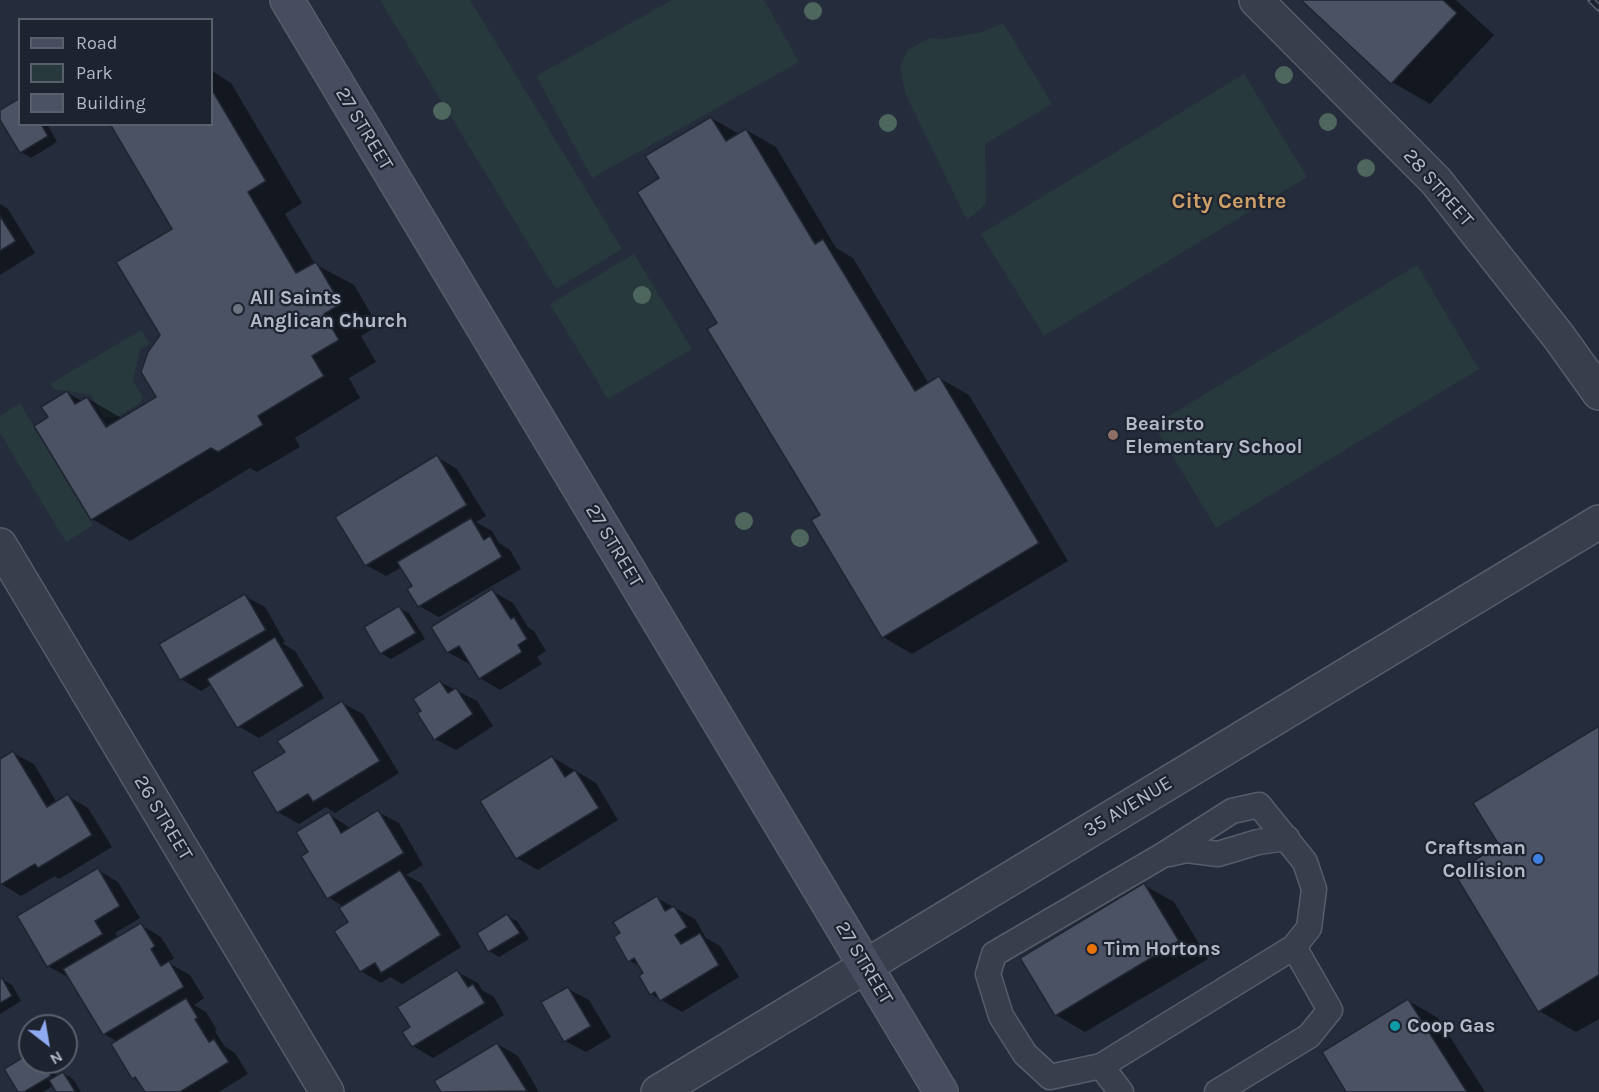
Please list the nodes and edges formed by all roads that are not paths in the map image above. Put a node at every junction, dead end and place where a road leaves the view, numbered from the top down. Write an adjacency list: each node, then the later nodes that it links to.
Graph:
1 (287, 0): 9 (main road, 27 STREET)
2 (1256, 0): 3 (street, 28 STREET)
3 (1599, 393)
4 (1599, 522): 9 (street, 35 AVENUE)
5 (0, 545): 11 (street, 26 STREET)
6 (1287, 838): 7 (lane); 7 (lane); 8 (lane)
7 (1163, 855): 10 (lane)
8 (1294, 947): 10 (lane); 15 (lane)
9 (865, 966): 12 (street, 35 AVENUE); 13 (main road, 27 STREET)
10 (1101, 1066): 14 (lane)
11 (327, 1092)
12 (658, 1092)
13 (941, 1092)
14 (1121, 1092)
15 (1217, 1092)

